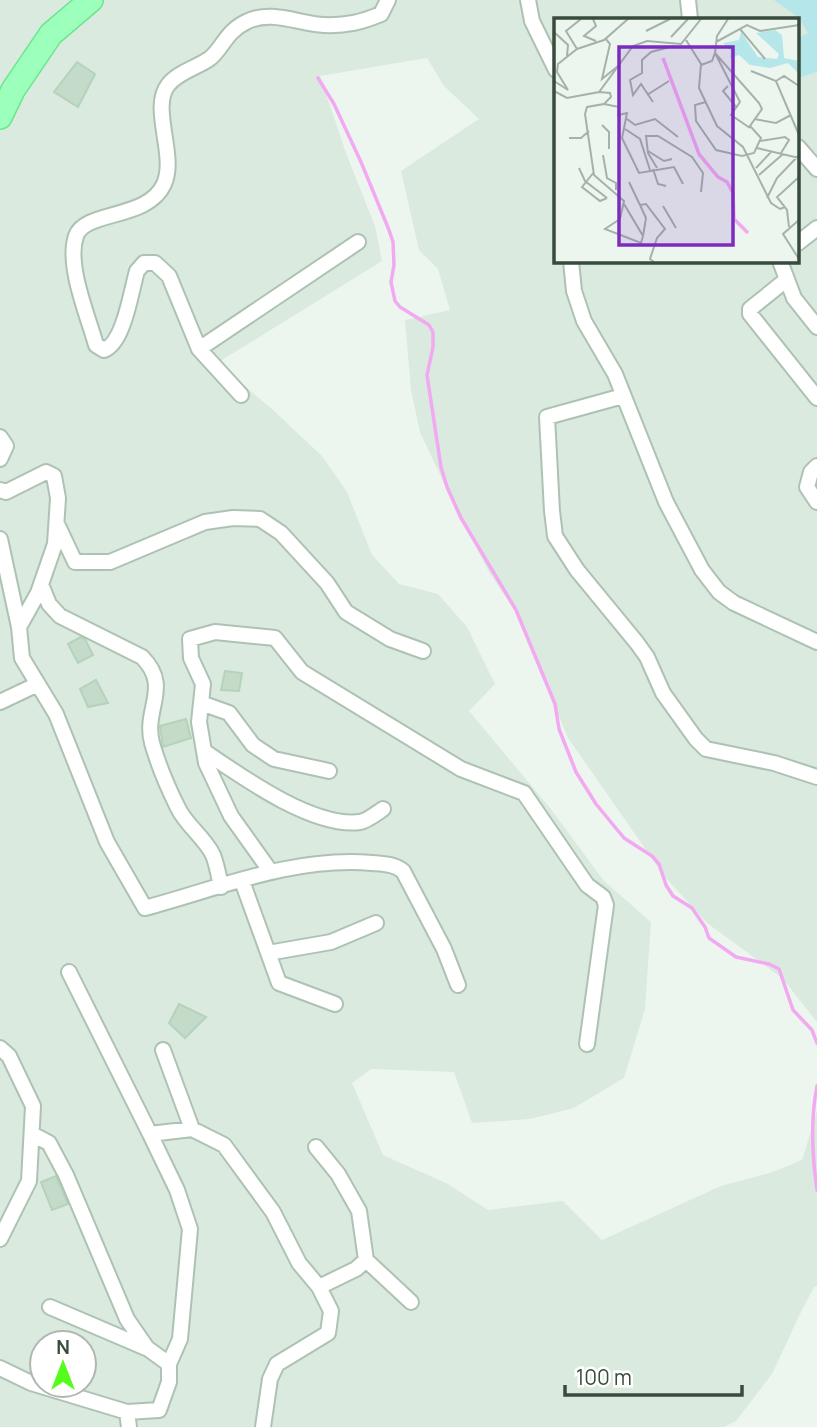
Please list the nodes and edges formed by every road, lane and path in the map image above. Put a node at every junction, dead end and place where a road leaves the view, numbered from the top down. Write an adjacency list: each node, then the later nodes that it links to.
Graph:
1 (91, 0): 7 (main road)
2 (388, 0): 17 (street)
3 (528, 0): 6 (street)
4 (688, 0): 5 (street)
5 (690, 18)
6 (554, 66)
7 (0, 117)
8 (800, 149): 9 (street)
9 (817, 169)
10 (817, 228): 11 (street)
11 (800, 241)
12 (358, 242): 17 (street)
13 (571, 262): 19 (street)
14 (780, 262): 15 (street)
15 (786, 280): 16 (street); 20 (street)
16 (817, 327)
17 (199, 349): 18 (street)
18 (241, 395)
19 (623, 396): 30 (street); 37 (street)
20 (817, 398)
21 (0, 437): 22 (street)
22 (0, 459)
23 (817, 466): 25 (street)
24 (0, 490): 26 (street)
25 (817, 502)
26 (56, 522): 28 (street); 31 (street)
27 (0, 538): 29 (street)
28 (41, 584): 29 (street); 41 (street)
29 (19, 627): 32 (street)
30 (817, 642)
31 (423, 650)
32 (38, 684): 33 (street); 41 (street)
33 (0, 702)
34 (201, 703): 35 (street); 36 (street); 47 (street)
35 (204, 751): 38 (street); 39 (street)
36 (329, 771)
37 (817, 777)
38 (383, 809)
39 (271, 872): 40 (street); 45 (street)
40 (243, 880): 41 (street); 43 (street)
41 (221, 887)
42 (376, 923): 43 (street)
43 (268, 953): 46 (street)
44 (69, 972): 52 (street)
45 (458, 985)
46 (335, 1004)
47 (587, 1044)
48 (0, 1048): 51 (street)
49 (163, 1050): 50 (street)
50 (192, 1129): 52 (street); 56 (street)
51 (32, 1134): 54 (street); 59 (street)
52 (150, 1134): 60 (street)
53 (316, 1147): 55 (street)
54 (0, 1239)
55 (366, 1260): 56 (street); 57 (street)
56 (319, 1287): 63 (street)
57 (411, 1302)
58 (50, 1307): 59 (street)
59 (147, 1348): 60 (street)
60 (169, 1364): 62 (street)
61 (0, 1368): 62 (street)
62 (128, 1420)
63 (263, 1427)

